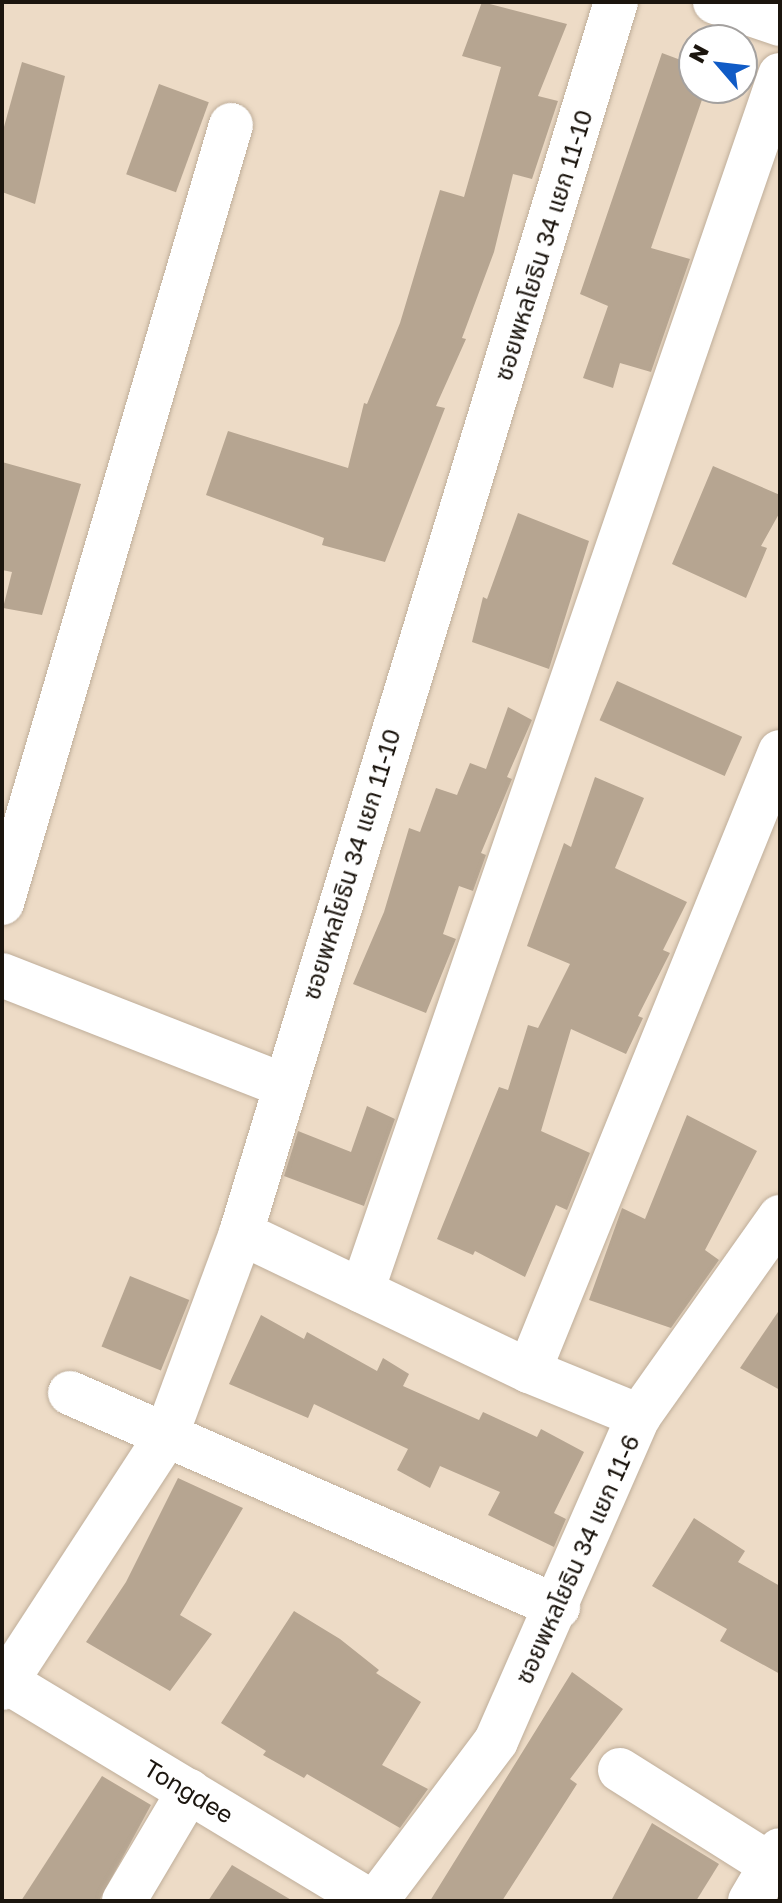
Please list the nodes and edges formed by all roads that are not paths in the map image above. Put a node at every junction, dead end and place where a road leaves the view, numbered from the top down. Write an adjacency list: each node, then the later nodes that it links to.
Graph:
1 (616, 2): 9 (street, ซอยพหลโยธิน 34 แยก 11-10)
2 (715, 2): 3 (street)
3 (780, 24)
4 (780, 75): 12 (street)
5 (231, 125): 7 (street)
6 (780, 752): 13 (street)
7 (2, 903)
8 (2, 975): 9 (street)
9 (282, 1085): 11 (street, ซอยพหลโยธิน 34 แยก 11-10)
10 (780, 1217): 15 (street, ซอยพหลโยธิน 34 แยก 11-6)
11 (241, 1233): 12 (street); 16 (street, ซอยพหลโยธิน 34 แยก 11-10)
12 (362, 1291): 13 (street)
13 (529, 1371): 15 (street)
14 (70, 1393): 16 (street)
15 (639, 1416): 17 (street, ซอยพหลโยธิน 34 แยก 11-6)
16 (166, 1436): 17 (street); 18 (street, ซอยพหลโยธิน 34 แยก 11-10)
17 (558, 1607): 23 (street, ซอยพหลโยธิน 34 แยก 11-6)
18 (5, 1685): 20 (street, Tongdee)
19 (620, 1770): 21 (street)
20 (189, 1791): 22 (street); 23 (street, Tongdee)
21 (767, 1872)
22 (124, 1901)
23 (373, 1901)

